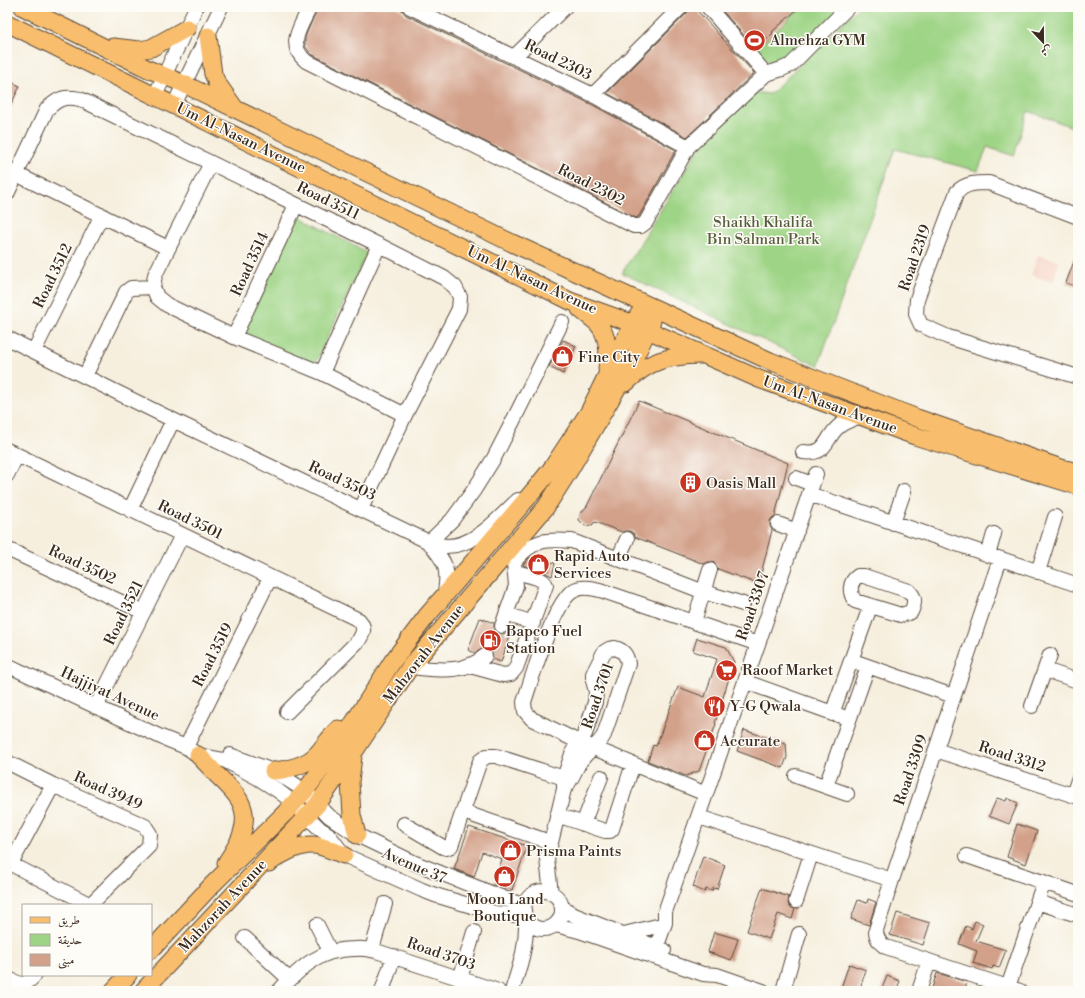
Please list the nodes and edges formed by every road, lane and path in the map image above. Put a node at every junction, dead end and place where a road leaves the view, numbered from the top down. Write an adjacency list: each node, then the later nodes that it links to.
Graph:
1 (23, 7): 13 (main road, Um Al-Nasan Avenue)
2 (196, 7): 11 (street)
3 (221, 7): 12 (street)
4 (310, 7): 22 (street, Road 2302)
5 (410, 7): 14 (street, Road 2303)
6 (565, 7): 14 (street)
7 (681, 7): 18 (street)
8 (708, 7): 15 (street)
9 (848, 7): 15 (street, Road 2302)
10 (7, 23): 19 (main road, Um Al-Nasan Avenue)
11 (187, 28): 13 (main road); 16 (street)
12 (208, 36): 17 (street); 21 (main road)
13 (105, 46): 16 (main road, Um Al-Nasan Avenue)
14 (514, 57): 18 (street, Road 2303)
15 (766, 74): 22 (street, Road 2302)
16 (165, 76): 17 (main road, Um Al-Nasan Avenue); 19 (street)
17 (184, 84): 20 (street); 21 (main road, Um Al-Nasan Avenue)
18 (593, 95): 22 (street, Road 2303)
19 (155, 96): 20 (main road, Um Al-Nasan Avenue)
20 (174, 105): 32 (main road, Um Al-Nasan Avenue)
21 (235, 109): 33 (main road, Um Al-Nasan Avenue)
22 (688, 147)
23 (211, 163): 24 (street, Road 3511); 26 (street, Road 3511); 30 (street)
24 (16, 174): 25 (street, Road 3511); 27 (street)
25 (7, 194)
26 (296, 205): 29 (street, Road 3511); 36 (street, Road 3514)
27 (102, 216): 30 (street); 38 (street, Road 3512)
28 (1078, 217): 42 (street, Road 2319)
29 (379, 245): 40 (street); 45 (street, Road 3511)
30 (168, 248): 31 (street)
31 (153, 287): 36 (street); 41 (street)
32 (570, 301): 35 (main road, Um Al-Nasan Avenue); 43 (main road)
33 (650, 307): 35 (main road, Mahzorah Avenue); 50 (main road, Um Al-Nasan Avenue)
34 (562, 322): 60 (street)
35 (641, 327): 39 (main road, Um Al-Nasan Avenue); 43 (main road, Mahzorah Avenue); 44 (main road, Mahzorah Avenue)
36 (234, 337): 40 (street)
37 (7, 338): 38 (street, Road 3503)
38 (34, 352): 41 (street, Road 3503)
39 (702, 355): 44 (main road); 46 (main road, Um Al-Nasan Avenue)
40 (322, 373): 45 (street)
41 (85, 376): 47 (street, Road 3503)
42 (1078, 377)
43 (606, 378): 55 (main road, Mahzorah Avenue)
44 (611, 399): 72 (main road, Mahzorah Avenue)
45 (405, 415): 57 (street, Road 3511)
46 (861, 416): 49 (street); 54 (main road, Um Al-Nasan Avenue)
47 (173, 420): 57 (street, Road 3503); 58 (street)
48 (12, 452): 51 (street); 58 (street, Road 3501)
49 (803, 452)
50 (1078, 472)
51 (7, 475)
52 (796, 478): 53 (street)
53 (812, 484): 61 (street); 63 (street, Road 3307)
54 (1078, 486)
55 (536, 488): 68 (street); 78 (main road, Mahzorah Avenue)
56 (904, 491): 61 (street)
57 (361, 509): 67 (street, Road 3503)
58 (130, 510): 65 (street, Road 3501)
59 (1055, 517): 74 (street)
60 (452, 520): 67 (street); 68 (street)
61 (893, 523): 70 (street)
62 (778, 524): 63 (street)
63 (797, 531): 84 (street, Road 3307)
64 (994, 534): 70 (street, Road 3309)
65 (182, 535): 75 (street, Road 3501); 81 (street, Road 3521)
66 (627, 539): 71 (street)
67 (429, 542): 68 (street); 78 (street)
68 (460, 544)
69 (7, 549): 81 (street, Road 3502)
70 (994, 557): 74 (street); 95 (street, Road 3309)
71 (618, 559): 72 (street); 77 (street)
72 (514, 561): 83 (street); 83 (street); 91 (main road, Mahzorah Avenue)
73 (710, 570): 77 (street)
74 (1038, 572): 76 (street)
75 (270, 578): 98 (street, Road 3501); 105 (street, Road 3519)
76 (1078, 585)
77 (704, 592): 79 (street); 82 (street)
78 (446, 593): 99 (main road, Mahzorah Avenue)
79 (743, 604)
80 (870, 607): 87 (street)
81 (143, 612): 97 (street, Road 3521)
82 (694, 622): 84 (street); 102 (street)
83 (533, 623): 89 (street)
84 (758, 644): 94 (street, Road 3307)
85 (1050, 655): 92 (street)
86 (485, 656): 89 (street)
87 (851, 660): 90 (street); 100 (street)
88 (7, 665): 97 (street, Hajjiyat Avenue)
89 (470, 666): 91 (street)
90 (868, 666): 95 (street); 101 (street)
91 (410, 667): 106 (main road, Mahzorah Avenue)
92 (1045, 670): 93 (street); 96 (street)
93 (1078, 681)
94 (746, 682): 100 (street); 116 (street, Road 3307)
95 (953, 696): 104 (street, Road 3309)
96 (1032, 706)
97 (96, 707): 105 (street, Hajjiyat Avenue)
98 (287, 712)
99 (359, 714): 109 (main road); 119 (main road, Mahzorah Avenue)
100 (832, 714): 101 (street)
101 (850, 719): 115 (street)
102 (579, 742): 103 (street); 103 (street, Road 3701); 113 (street, Road 3701)
103 (594, 748): 108 (street); 113 (street, Road 3701)
104 (936, 750): 118 (street, Road 3312); 133 (street, Road 3309)
105 (192, 751): 109 (street, Hajjiyat Avenue); 119 (street, Hajjiyat Avenue); 135 (main road)
106 (353, 753): 120 (main road, Mahzorah Avenue); 126 (main road)
107 (7, 762): 114 (street, Road 3949)
108 (633, 764): 116 (street); 125 (street)
109 (273, 771): 119 (street, Hajjiyat Avenue)
110 (796, 776): 115 (street)
111 (601, 777): 125 (street)
112 (1078, 780): 118 (street)
113 (564, 784): 121 (street); 122 (street, Road 3701)
114 (53, 785): 131 (street); 141 (street, Road 3949)
115 (826, 786): 117 (street)
116 (706, 794): 123 (street, Road 3307)
117 (847, 794)
118 (1075, 796)
119 (299, 797): 120 (street, Hajjiyat Avenue); 135 (main road, Mahzorah Avenue)
120 (312, 810): 126 (street); 129 (street, Avenue 37); 132 (main road, Mahzorah Avenue)
121 (463, 812): 124 (street); 127 (street)
122 (557, 815): 125 (street); 127 (street, Road 3701)
123 (699, 816): 128 (street); 144 (street, Road 3307)
124 (404, 824)
125 (583, 824)
126 (357, 835): 145 (street)
127 (550, 842): 136 (street, Road 3701)
128 (812, 854): 133 (street); 138 (street)
129 (344, 855): 132 (main road); 145 (street, Avenue 37)
130 (966, 856): 134 (street)
131 (9, 863): 140 (street)
132 (253, 874): 169 (main road, Mahzorah Avenue)
133 (892, 880): 160 (street, Road 3309)
134 (1044, 882): 137 (street); 139 (street)
135 (212, 885): 154 (main road, Mahzorah Avenue)
136 (551, 892): 143 (street); 145 (street)
137 (1078, 894)
138 (796, 901)
139 (1037, 902): 146 (street); 167 (street)
140 (86, 904)
141 (91, 904)
142 (384, 904): 155 (street)
143 (562, 907): 149 (street); 151 (street)
144 (665, 912): 148 (street, Road 3307); 156 (street, Road 3307)
145 (525, 914): 149 (street); 159 (street)
146 (1078, 915)
147 (316, 925): 157 (street)
148 (657, 926): 151 (street); 156 (street, Road 3307)
149 (550, 927): 156 (street); 159 (street)
150 (474, 932): 164 (street)
151 (624, 934): 156 (street)
152 (799, 934): 175 (street)
153 (245, 938): 165 (street)
154 (152, 949)
155 (372, 950): 157 (street, Road 3703); 158 (street, Road 3703)
156 (651, 951): 174 (street)
157 (330, 952): 165 (street, Road 3703)
158 (394, 956): 164 (street, Road 3703); 171 (street)
159 (523, 956): 173 (street)
160 (929, 961): 166 (street, Road 3309); 176 (street)
161 (34, 976): 163 (street)
162 (127, 976): 168 (main road)
163 (7, 978)
164 (460, 979): 172 (street, Road 3703)
165 (290, 980): 170 (street, Road 3703)
166 (988, 986): 167 (street, Road 3309)
167 (1014, 989)
168 (114, 991)
169 (143, 991)
170 (279, 991)
171 (382, 991)
172 (498, 991)
173 (512, 991)
174 (763, 991)
175 (783, 991)
176 (919, 991)

